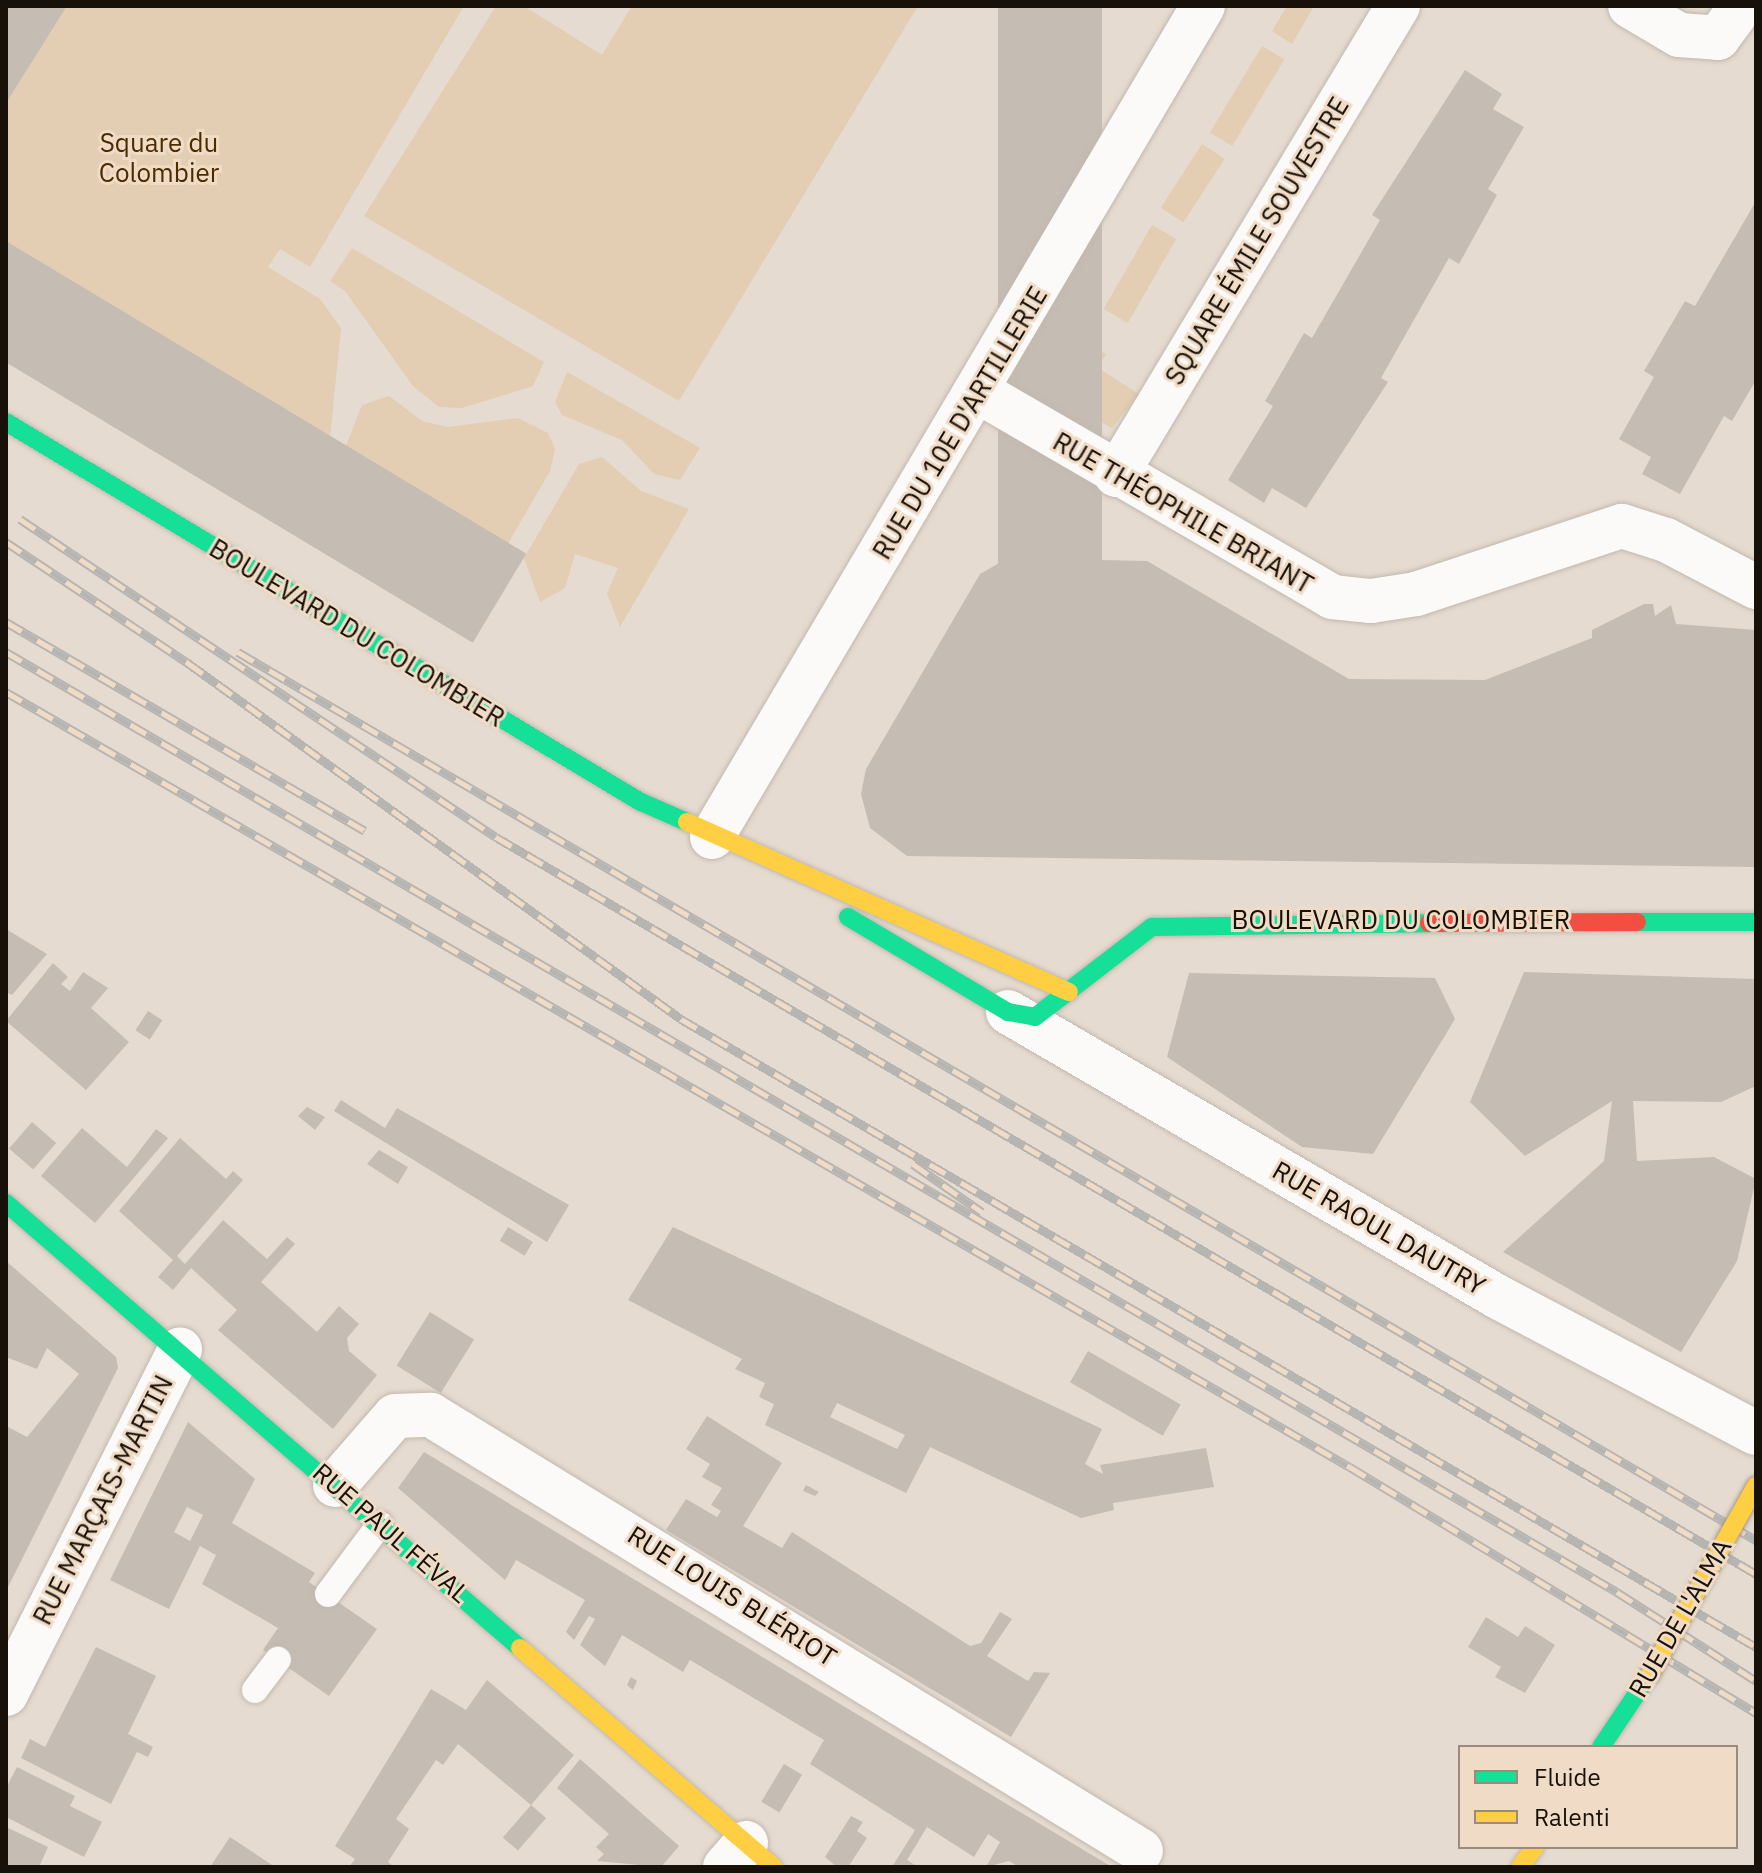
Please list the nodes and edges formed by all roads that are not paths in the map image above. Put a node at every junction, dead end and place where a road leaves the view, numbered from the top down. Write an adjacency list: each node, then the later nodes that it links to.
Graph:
1 (1203, 6): 5 (street, RUE DU 10E D'ARTILLERIE)
2 (1398, 6): 7 (street, SQUARE ÉMILE SOUVESTRE)
3 (1630, 6): 4 (street)
4 (1741, 6)
5 (979, 392): 7 (street, RUE THÉOPHILE BRIANT); 9 (street, RUE DU 10E D'ARTILLERIE)
6 (6, 422): 9 (main road, BOULEVARD DU COLOMBIER)
7 (1116, 475): 8 (street, RUE THÉOPHILE BRIANT)
8 (1756, 587)
9 (712, 837): 11 (main road, BOULEVARD DU COLOMBIER); 12 (main road, BOULEVARD DU COLOMBIER)
10 (1756, 922): 11 (main road, BOULEVARD DU COLOMBIER)
11 (1069, 992): 12 (main road, BOULEVARD DU COLOMBIER)
12 (1008, 1012): 15 (street, RUE RAOUL DAUTRY)
13 (6, 1203): 14 (main road, RUE PAUL FÉVAL)
14 (180, 1349): 16 (main road, RUE PAUL FÉVAL); 22 (street, RUE MARÇAIS-MARTIN)
15 (1756, 1433)
16 (335, 1485): 18 (main road, RUE PAUL FÉVAL); 25 (street, RUE LOUIS BLÉRIOT)
17 (1756, 1486): 23 (main road, RUE DE L'ALMA, bridge)
18 (380, 1524): 19 (lane); 26 (main road, RUE PAUL FÉVAL)
19 (328, 1594)
20 (278, 1660): 21 (lane)
21 (255, 1690)
22 (6, 1694)
23 (1602, 1745)
24 (1534, 1849): 27 (main road)
25 (1141, 1851)
26 (748, 1859)
27 (1520, 1867)

